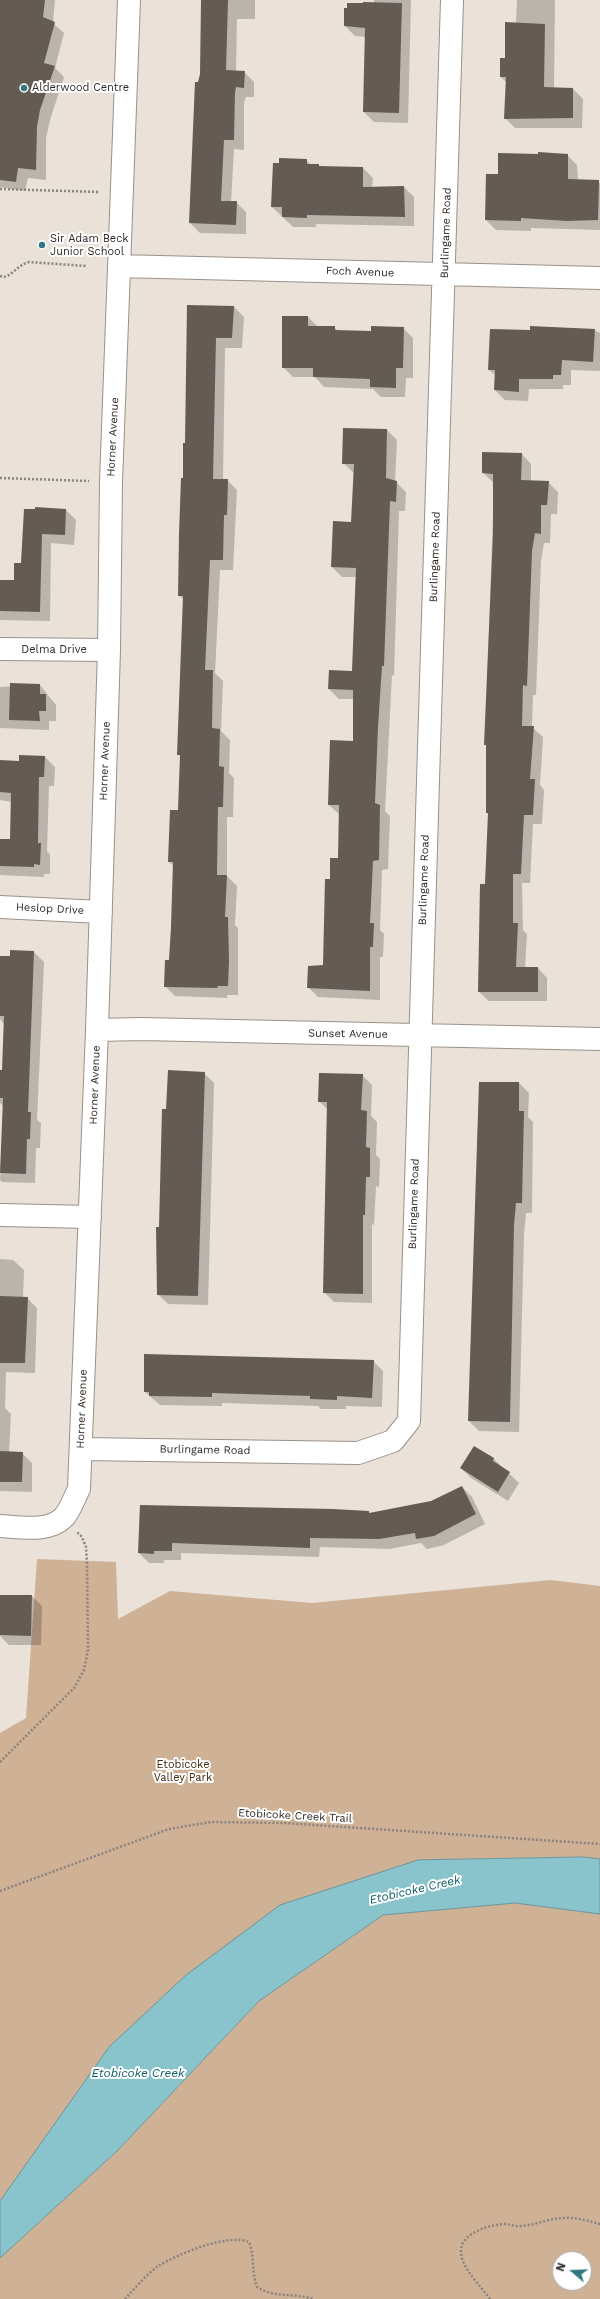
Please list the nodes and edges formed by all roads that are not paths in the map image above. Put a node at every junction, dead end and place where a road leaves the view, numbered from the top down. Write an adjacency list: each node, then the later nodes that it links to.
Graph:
1 (129, 0): 3 (street, Horner Avenue)
2 (452, 0): 4 (street, Burlingame Road)
3 (119, 266): 4 (street, Foch Avenue); 7 (street, Horner Avenue)
4 (444, 275): 5 (street, Foch Avenue); 11 (street, Burlingame Road)
5 (600, 278)
6 (0, 650): 7 (street, Delma Drive)
7 (109, 650): 9 (street, Horner Avenue)
8 (0, 907): 9 (street, Heslop Drive)
9 (100, 912): 10 (street, Horner Avenue)
10 (97, 1030): 11 (street, Sunset Avenue); 14 (street, Horner Avenue)
11 (420, 1036): 12 (street, Sunset Avenue); 15 (street, Burlingame Road)
12 (600, 1039)
13 (0, 1215): 14 (street)
14 (90, 1217): 15 (street, Horner Avenue)
15 (81, 1449): 16 (street, Horner Avenue)
16 (0, 1526)

